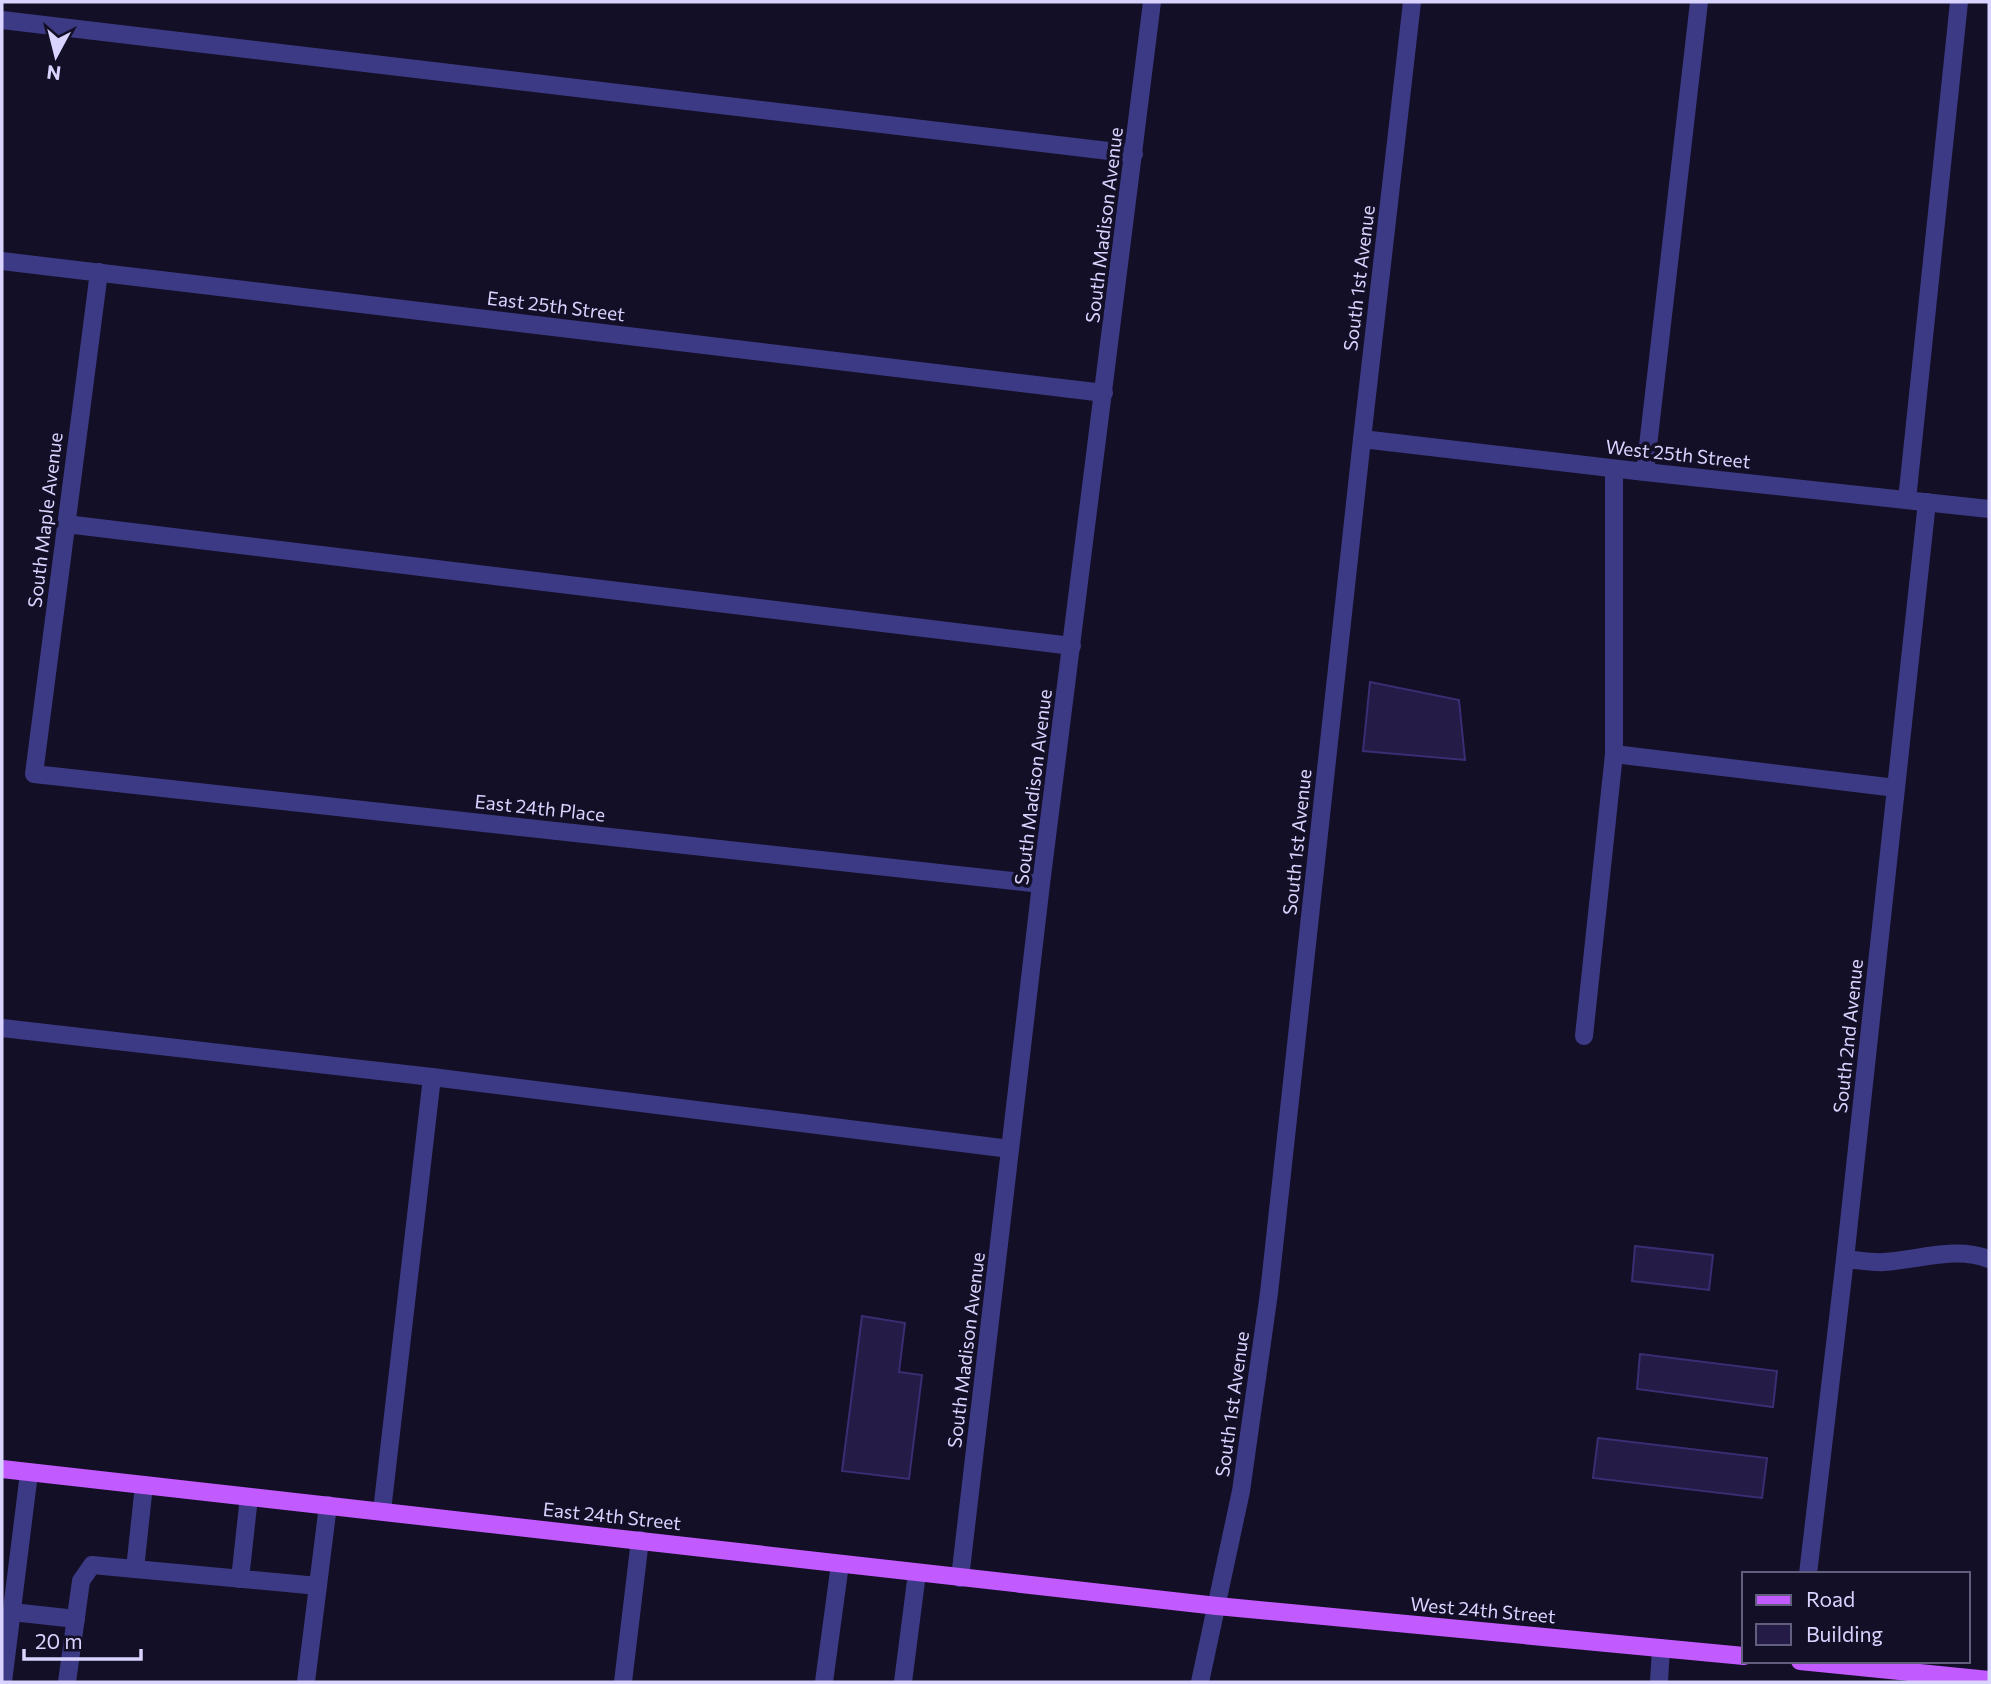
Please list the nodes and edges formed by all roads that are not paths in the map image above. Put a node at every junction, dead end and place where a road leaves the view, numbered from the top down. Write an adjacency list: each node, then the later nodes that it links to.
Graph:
1 (1152, 2): 6 (street, South Madison Avenue)
2 (1412, 2): 10 (street, South 1st Avenue)
3 (1699, 2): 12 (street)
4 (1959, 2): 13 (street)
5 (2, 20): 6 (street)
6 (1134, 154): 9 (street, South Madison Avenue)
7 (2, 261): 8 (street, East 25th Street)
8 (99, 272): 9 (street, East 25th Street); 16 (street, South Maple Avenue)
9 (1104, 393): 17 (street, South Madison Avenue)
10 (1362, 439): 11 (street, West 25th Street); 42 (street, South 1st Avenue)
11 (1614, 468): 12 (street, West 25th Street); 18 (street)
12 (1645, 472): 13 (street, West 25th Street)
13 (1907, 500): 14 (street, West 25th Street)
14 (1927, 502): 15 (street, West 25th Street); 20 (street, South 2nd Avenue)
15 (1989, 509)
16 (66, 524): 17 (street); 19 (street, South Maple Avenue)
17 (1072, 646): 21 (street, South Madison Avenue)
18 (1614, 754): 20 (street); 23 (street)
19 (34, 774): 21 (street, East 24th Place)
20 (1896, 788): 26 (street, South 2nd Avenue)
21 (1041, 884): 25 (street, South Madison Avenue)
22 (2, 1028): 24 (street)
23 (1584, 1036)
24 (432, 1077): 25 (street); 33 (street)
25 (1010, 1149): 39 (street, South Madison Avenue)
26 (1845, 1259): 27 (street); 37 (street, South 2nd Avenue)
27 (1989, 1259)
28 (2, 1469): 29 (main road, East 24th Street)
29 (29, 1473): 30 (main road, East 24th Street); 43 (street)
30 (144, 1485): 31 (main road, East 24th Street); 36 (street)
31 (249, 1497): 32 (main road, East 24th Street); 40 (street)
32 (328, 1506): 33 (main road, East 24th Street); 41 (street)
33 (382, 1511): 34 (main road, East 24th Street)
34 (640, 1540): 35 (main road, East 24th Street); 52 (street)
35 (839, 1564): 38 (main road, East 24th Street); 53 (street)
36 (135, 1569): 40 (street); 44 (street)
37 (1808, 1572)
38 (917, 1573): 39 (main road, East 24th Street); 54 (street)
39 (960, 1578): 42 (main road, East 24th Street)
40 (240, 1580): 41 (street)
41 (318, 1587): 51 (street)
42 (1217, 1606): 45 (main road, West 24th Street); 55 (street, South 1st Avenue)
43 (12, 1612): 44 (street); 49 (street)
44 (76, 1619): 50 (street)
45 (1661, 1648): 46 (main road, West 24th Street); 56 (street)
46 (1742, 1656)
47 (1820, 1663): 48 (main road)
48 (1989, 1680)
49 (3, 1682)
50 (67, 1682)
51 (306, 1682)
52 (622, 1682)
53 (824, 1682)
54 (903, 1682)
55 (1200, 1682)
56 (1659, 1682)

